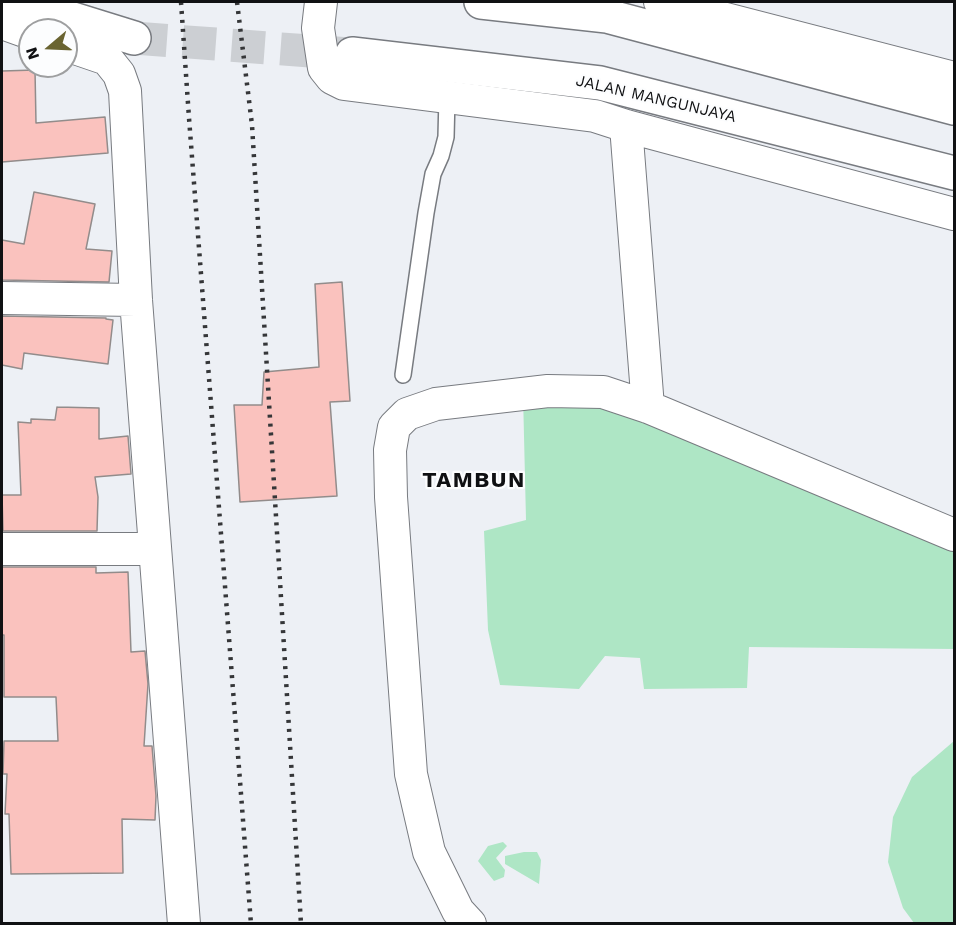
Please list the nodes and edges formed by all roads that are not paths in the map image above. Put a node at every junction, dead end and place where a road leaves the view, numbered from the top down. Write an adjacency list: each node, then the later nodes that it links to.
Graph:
1 (18, 2): 7 (main road)
2 (321, 2): 11 (street)
3 (481, 2): 12 (main road)
4 (660, 2): 10 (street)
5 (2, 23): 6 (street)
6 (18, 29)
7 (134, 38)
8 (78, 49): 17 (street)
9 (352, 54): 14 (main road, JALAN MANGUNJAYA)
10 (954, 78)
11 (447, 97): 13 (street); 18 (lane)
12 (954, 108)
13 (626, 126): 15 (street); 19 (street)
14 (954, 173)
15 (954, 214)
16 (2, 298): 17 (street)
17 (136, 300): 22 (street)
18 (403, 375)
19 (648, 407): 20 (street); 24 (street)
20 (954, 535)
21 (2, 549): 22 (street)
22 (155, 549): 23 (street)
23 (184, 924)
24 (470, 924)

